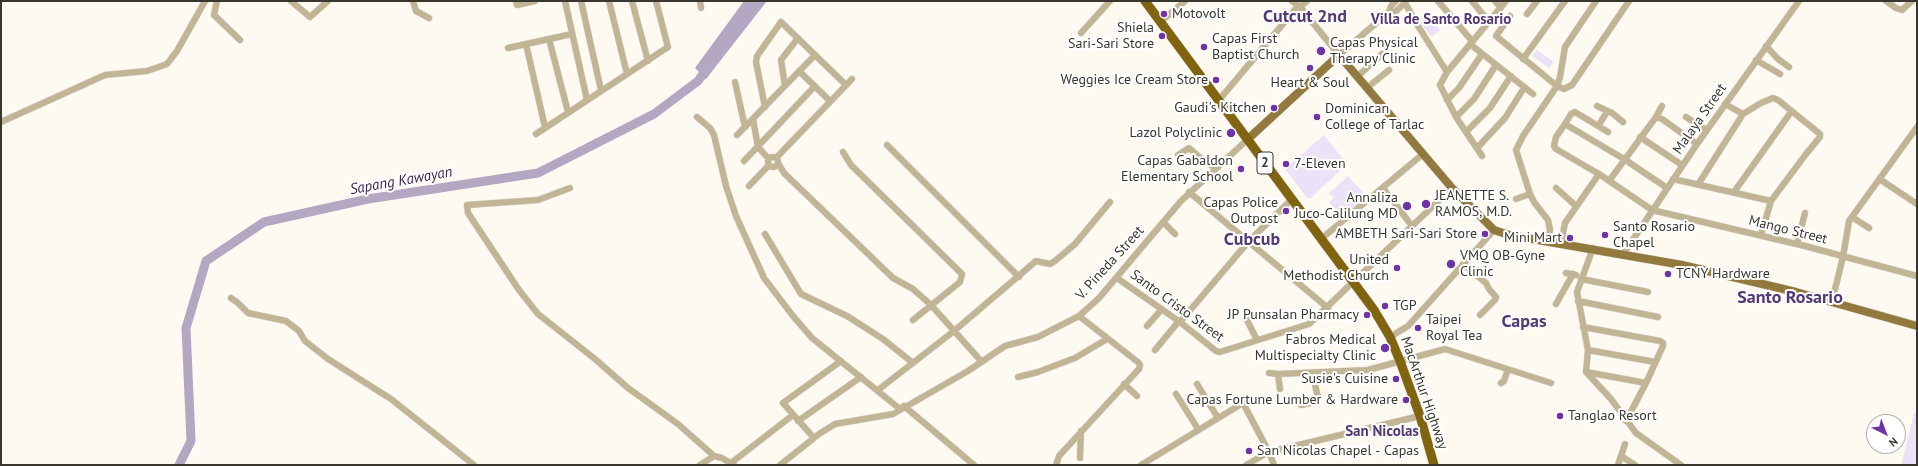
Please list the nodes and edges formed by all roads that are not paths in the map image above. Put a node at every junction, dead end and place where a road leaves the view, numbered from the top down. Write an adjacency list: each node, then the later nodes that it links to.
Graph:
1 (205, 1): 93 (street)
2 (217, 1): 45 (street)
3 (291, 1): 4 (street)
4 (328, 1)
5 (413, 1): 38 (street)
6 (516, 1): 7 (street)
7 (535, 1)
8 (565, 1): 42 (street)
9 (581, 1): 74 (street)
10 (610, 1): 62 (street)
11 (632, 1): 56 (street)
12 (656, 1): 56 (street)
13 (700, 1): 33 (street)
14 (1110, 1): 41 (street)
15 (1145, 1): 39 (highway, MacArthur Highway / 2)
16 (1185, 1): 39 (street)
17 (1292, 1): 32 (street)
18 (1306, 1): 32 (street)
19 (1396, 1): 35 (street, V. Pineda Street)
20 (1438, 1): 46 (street)
21 (1472, 1): 40 (street)
22 (1495, 1): 34 (street)
23 (1506, 1): 34 (street)
24 (1537, 1): 36 (street)
25 (1596, 1): 71 (street)
26 (1629, 1): 71 (street)
27 (1799, 1): 48 (street, Malaya Street)
28 (1886, 1): 29 (street)
29 (1912, 1)
30 (1405, 2): 35 (street, V. Pineda Street); 61 (street)
31 (1563, 2): 54 (street)
32 (1299, 7): 53 (street); 77 (street)
33 (701, 8)
34 (1501, 8): 40 (street)
35 (1389, 12): 53 (street, V. Pineda Street)
36 (1527, 14)
37 (1510, 16): 54 (street)
38 (429, 18)
39 (1160, 22): 77 (highway, MacArthur Highway / 2)
40 (1489, 22): 46 (street)
41 (1081, 33)
42 (572, 34): 44 (street); 76 (street)
43 (798, 38): 52 (street); 69 (street); 83 (street)
44 (549, 39): 47 (street); 84 (street)
45 (240, 40)
46 (1471, 43): 51 (street); 61 (street)
47 (526, 44): 49 (street); 97 (street)
48 (1766, 46): 55 (street, Malaya Street); 58 (street)
49 (508, 48)
50 (1382, 54): 64 (street)
51 (1482, 54): 57 (street); 78 (street)
52 (815, 55): 60 (street); 68 (street)
53 (1340, 55): 64 (main road); 106 (main road, V. Pineda Street)
54 (1523, 59): 71 (street)
55 (1756, 60): 63 (street); 80 (street, Malaya Street)
56 (648, 61): 62 (street)
57 (1496, 65): 65 (street); 89 (street)
58 (1789, 67)
59 (1389, 70): 72 (street)
60 (799, 71): 69 (street); 70 (street)
61 (1447, 72): 78 (street)
62 (627, 74): 74 (street)
63 (1780, 74)
64 (1358, 76): 72 (main road)
65 (1510, 76): 73 (street); 101 (street)
66 (852, 79): 68 (street)
67 (735, 82): 98 (street)
68 (846, 85): 79 (street)
69 (784, 86): 83 (street)
70 (815, 86): 79 (street); 109 (street)
71 (1556, 86): 133 (street)
72 (1368, 87): 112 (main road)
73 (1524, 88): 75 (street); 110 (street)
74 (601, 90): 76 (street)
75 (1533, 94)
76 (587, 100): 84 (street)
77 (1219, 100): 106 (highway, MacArthur Highway / 2)
78 (1447, 100): 89 (street)
79 (830, 102): 117 (street)
80 (1725, 104): 87 (street); 99 (street, Malaya Street)
81 (1597, 106): 85 (street)
82 (1662, 106): 90 (street)
83 (765, 107): 92 (street)
84 (568, 112): 97 (street)
85 (1607, 112): 94 (street); 96 (street)
86 (1791, 112): 87 (street); 132 (street); 137 (street)
87 (1743, 114): 124 (street)
88 (697, 117): 191 (street)
89 (1456, 117): 101 (street)
90 (1656, 117): 105 (street); 107 (street)
91 (1686, 117): 99 (street)
92 (753, 120): 98 (street); 109 (street)
93 (1, 122)
94 (1623, 122)
95 (1565, 124): 96 (street); 115 (street); 120 (street)
96 (1598, 126): 102 (street)
97 (545, 127): 103 (street)
98 (745, 127): 104 (street)
99 (1706, 130): 107 (street, Malaya Street)
100 (1916, 131): 122 (street)
101 (1466, 132): 110 (street)
102 (1608, 132)
103 (536, 134)
104 (737, 135)
105 (1640, 137): 115 (street); 118 (street)
106 (1248, 139): 119 (street, V. Pineda Street); 134 (highway, MacArthur Highway / 2)
107 (1697, 144): 118 (street, Malaya Street)
108 (887, 145): 162 (street)
109 (758, 146): 116 (street); 117 (street)
110 (1477, 148): 114 (street)
111 (843, 152): 171 (street)
112 (1423, 154): 127 (street); 128 (main road)
113 (1178, 155): 119 (street)
114 (1482, 156)
115 (1624, 159): 123 (street); 130 (street)
116 (744, 161)
117 (773, 162): 125 (street); 171 (street)
118 (1682, 165): 121 (street, Malaya Street)
119 (1216, 168): 131 (street, V. Pineda Street)
120 (1600, 174): 123 (street); 139 (street)
121 (1673, 179): 124 (street); 130 (street, Malaya Street)
122 (1880, 180): 138 (street); 142 (street)
123 (1609, 181): 140 (street)
124 (1699, 183): 132 (street)
125 (749, 186)
126 (570, 188): 222 (street)
127 (1383, 188): 144 (street); 150 (street)
128 (1452, 188): 144 (street, Santo Cristo Street); 146 (main road)
129 (1556, 188): 139 (street)
130 (1666, 188): 140 (street, Malaya Street)
131 (1189, 192): 143 (street, V. Pineda Street); 152 (street)
132 (1734, 192): 137 (street)
133 (1530, 194): 135 (street); 151 (street)
134 (1292, 199): 150 (highway, MacArthur Highway / 2); 152 (street)
135 (1516, 199)
136 (1110, 202): 162 (street)
137 (1771, 202): 149 (street)
138 (1917, 204)
139 (1576, 206): 153 (street)
140 (1652, 210): 149 (street, Mango Street); 156 (street, Malaya Street)
141 (1805, 213): 154 (street)
142 (1852, 217): 145 (street); 157 (street)
143 (1163, 222): 148 (street); 164 (street, V. Pineda Street)
144 (1412, 226): 165 (street, Santo Cristo Street)
145 (1869, 228)
146 (1494, 230): 151 (main road); 158 (street)
147 (765, 234): 193 (street)
148 (1175, 234)
149 (1761, 236): 154 (street, Mango Street)
150 (1321, 239): 165 (highway, MacArthur Highway / 2)
151 (1548, 240): 153 (main road)
152 (1249, 241): 172 (street); 179 (street)
153 (1561, 242): 155 (main road)
154 (1797, 244): 157 (street, Mango Street)
155 (1593, 248): 156 (main road); 163 (street)
156 (1624, 254): 169 (main road)
157 (1843, 257): 161 (street, Mango Street); 169 (street)
158 (1463, 264): 174 (street); 184 (street)
159 (1566, 273): 160 (street)
160 (1573, 274): 163 (street); 170 (street)
161 (1917, 276)
162 (1019, 277): 183 (street)
163 (1581, 277): 166 (street); 168 (street)
164 (1117, 278): 173 (street, Santo Cristo Street); 175 (street, V. Pineda Street)
165 (1353, 282): 172 (street, Santo Cristo Street); 184 (highway, MacArthur Highway / 2)
166 (1648, 292)
167 (231, 298): 226 (street)
168 (1578, 301): 176 (street); 182 (street)
169 (1832, 302): 181 (main road)
170 (1556, 304)
171 (931, 305): 177 (street); 183 (street)
172 (1328, 308): 186 (street, Santo Cristo Street)
173 (1162, 309): 179 (street, Santo Cristo Street); 180 (street)
174 (1480, 315)
175 (1079, 316): 185 (street); 189 (street, V. Pineda Street)
176 (1658, 317)
177 (913, 320)
178 (1247, 320): 186 (street)
179 (1180, 322): 186 (street, Santo Cristo Street); 187 (street)
180 (1147, 326)
181 (1917, 326)
182 (1583, 327): 188 (street); 192 (street)
183 (954, 331): 189 (street); 193 (street)
184 (1390, 337): 190 (highway, MacArthur Highway / 2)
185 (1107, 339): 200 (street); 204 (street)
186 (1256, 340)
187 (1155, 350)
188 (1588, 350): 192 (street); 195 (street)
189 (981, 361): 211 (street, V. Pineda Street)
190 (1400, 361): 194 (street); 197 (street); 213 (highway, MacArthur Highway / 2)
191 (840, 362): 199 (street); 212 (street)
192 (1655, 362): 203 (street)
193 (913, 363): 207 (street)
194 (1508, 369): 201 (street); 202 (street)
195 (1586, 372): 203 (street); 216 (street)
196 (1268, 373): 198 (street)
197 (1312, 373): 198 (street); 210 (street)
198 (1278, 374): 206 (street)
199 (861, 377): 207 (street); 215 (street)
200 (1018, 377)
201 (1501, 383)
202 (1551, 383)
203 (1646, 383): 216 (street)
204 (1124, 384): 209 (street); 218 (street)
205 (1197, 384): 214 (street)
206 (1280, 389)
207 (878, 390): 211 (street)
208 (1176, 394): 217 (street)
209 (1137, 396)
210 (1301, 405)
211 (902, 408): 219 (street, V. Pineda Street); 229 (street)
212 (793, 415): 215 (street); 225 (street)
213 (1420, 416): 221 (street); 234 (highway, MacArthur Highway / 2)
214 (1218, 418): 217 (street); 221 (street)
215 (798, 421): 219 (street)
216 (1626, 421): 237 (street)
217 (1198, 429): 231 (street)
218 (1081, 431): 224 (street); 230 (street)
219 (814, 438): 228 (street, V. Pineda Street)
220 (1625, 444): 223 (street)
221 (1269, 452): 232 (street); 233 (street)
222 (714, 456): 225 (street); 227 (street)
223 (1621, 456): 235 (street); 236 (street)
224 (1080, 458)
225 (732, 464)
226 (474, 465)
227 (700, 465)
228 (780, 465)
229 (974, 465)
230 (1056, 465)
231 (1141, 465)
232 (1246, 465)
233 (1274, 465)
234 (1434, 465)
235 (1618, 465)
236 (1635, 465)
237 (1681, 465)

